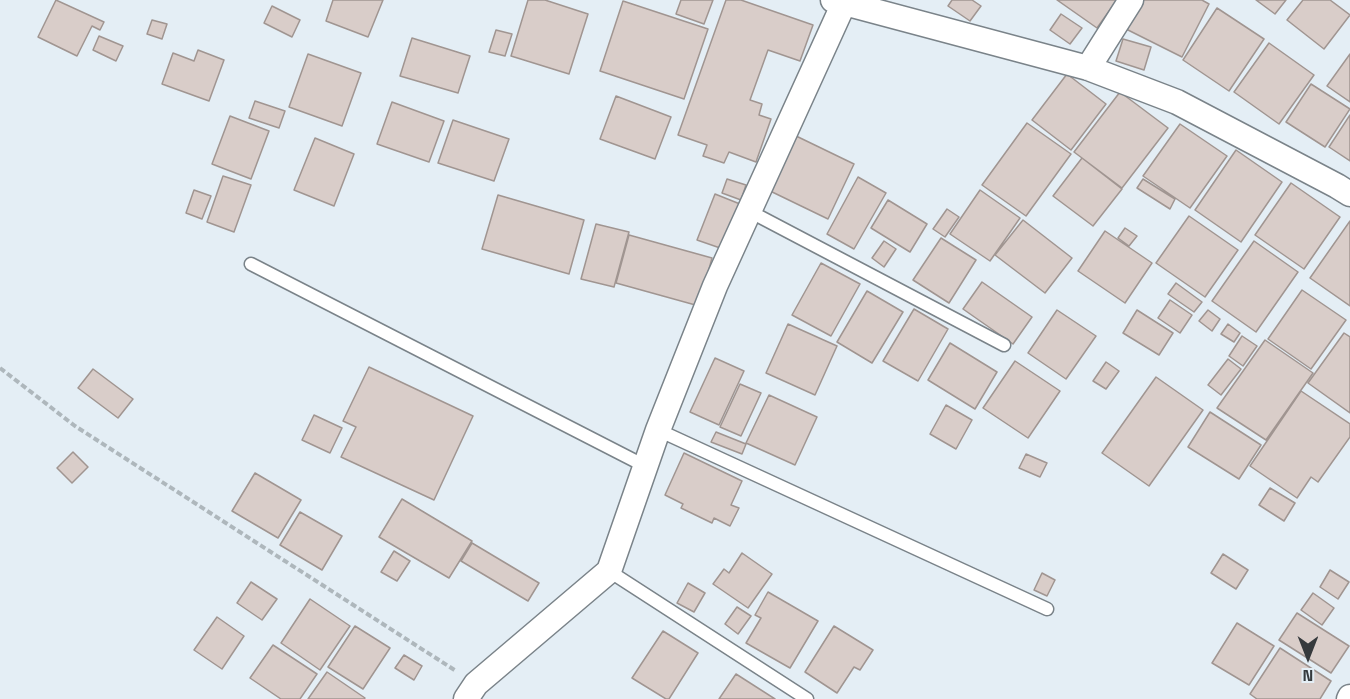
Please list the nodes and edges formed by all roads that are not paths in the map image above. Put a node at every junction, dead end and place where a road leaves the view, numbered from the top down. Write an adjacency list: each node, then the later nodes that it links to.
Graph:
1 (1131, 0): 4 (street)
2 (838, 2): 3 (street); 6 (street)
3 (879, 6): 4 (street)
4 (1088, 68): 5 (street)
5 (1350, 194)
6 (749, 211): 8 (lane); 9 (street)
7 (251, 264): 10 (lane)
8 (1004, 345)
9 (658, 430): 10 (street); 12 (lane)
10 (645, 466): 11 (street)
11 (609, 571): 13 (street); 14 (lane)
12 (1047, 609)
13 (471, 692)
14 (807, 699)

